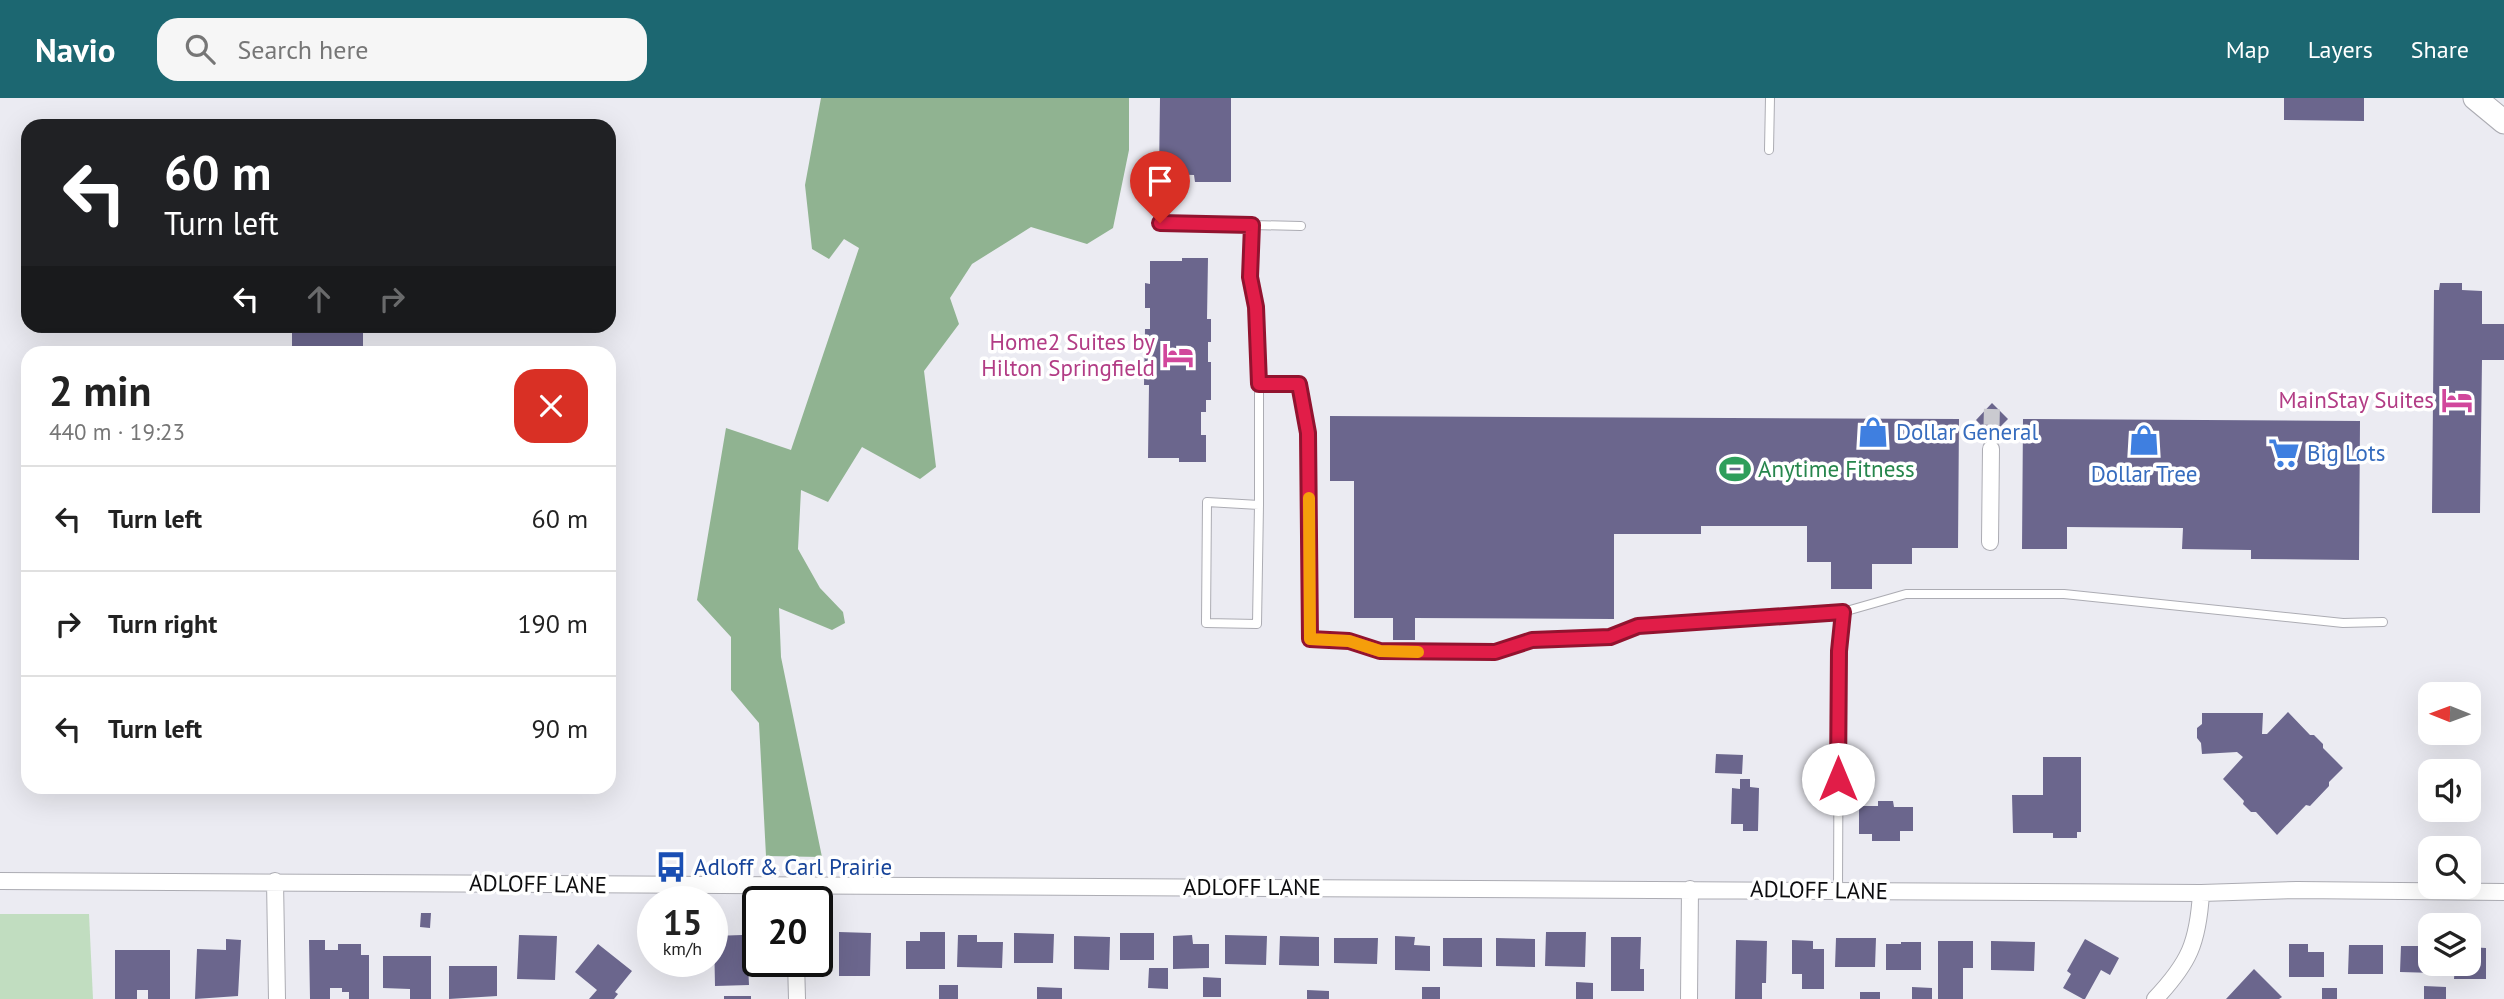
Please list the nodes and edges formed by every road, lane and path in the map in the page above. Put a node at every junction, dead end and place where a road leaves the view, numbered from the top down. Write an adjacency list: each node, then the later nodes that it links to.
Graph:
1 (1770, 98): 4 (lane)
2 (2474, 98): 3 (main road)
3 (2504, 122)
4 (1769, 150)
5 (1160, 223): 6 (lane)
6 (1252, 225): 7 (lane); 8 (lane)
7 (1300, 226)
8 (1259, 384): 10 (lane); 12 (lane)
9 (1992, 449): 11 (street)
10 (1259, 505): 10 (lane)
11 (1990, 542)
12 (1843, 612): 13 (lane); 17 (lane)
13 (2383, 622)
14 (0, 881): 15 (street, ADLOFF LANE)
15 (275, 881): 18 (street, ADLOFF LANE); 23 (street)
16 (1690, 889): 17 (street, ADLOFF LANE); 20 (street, ADLOFF LANE); 25 (street)
17 (1838, 890): 21 (street, ADLOFF LANE)
18 (742, 892)
19 (2504, 892): 21 (street, ADLOFF LANE)
20 (833, 893)
21 (2201, 893): 26 (street)
22 (796, 977): 24 (street)
23 (277, 999)
24 (797, 999)
25 (1689, 999)
26 (2155, 999)

